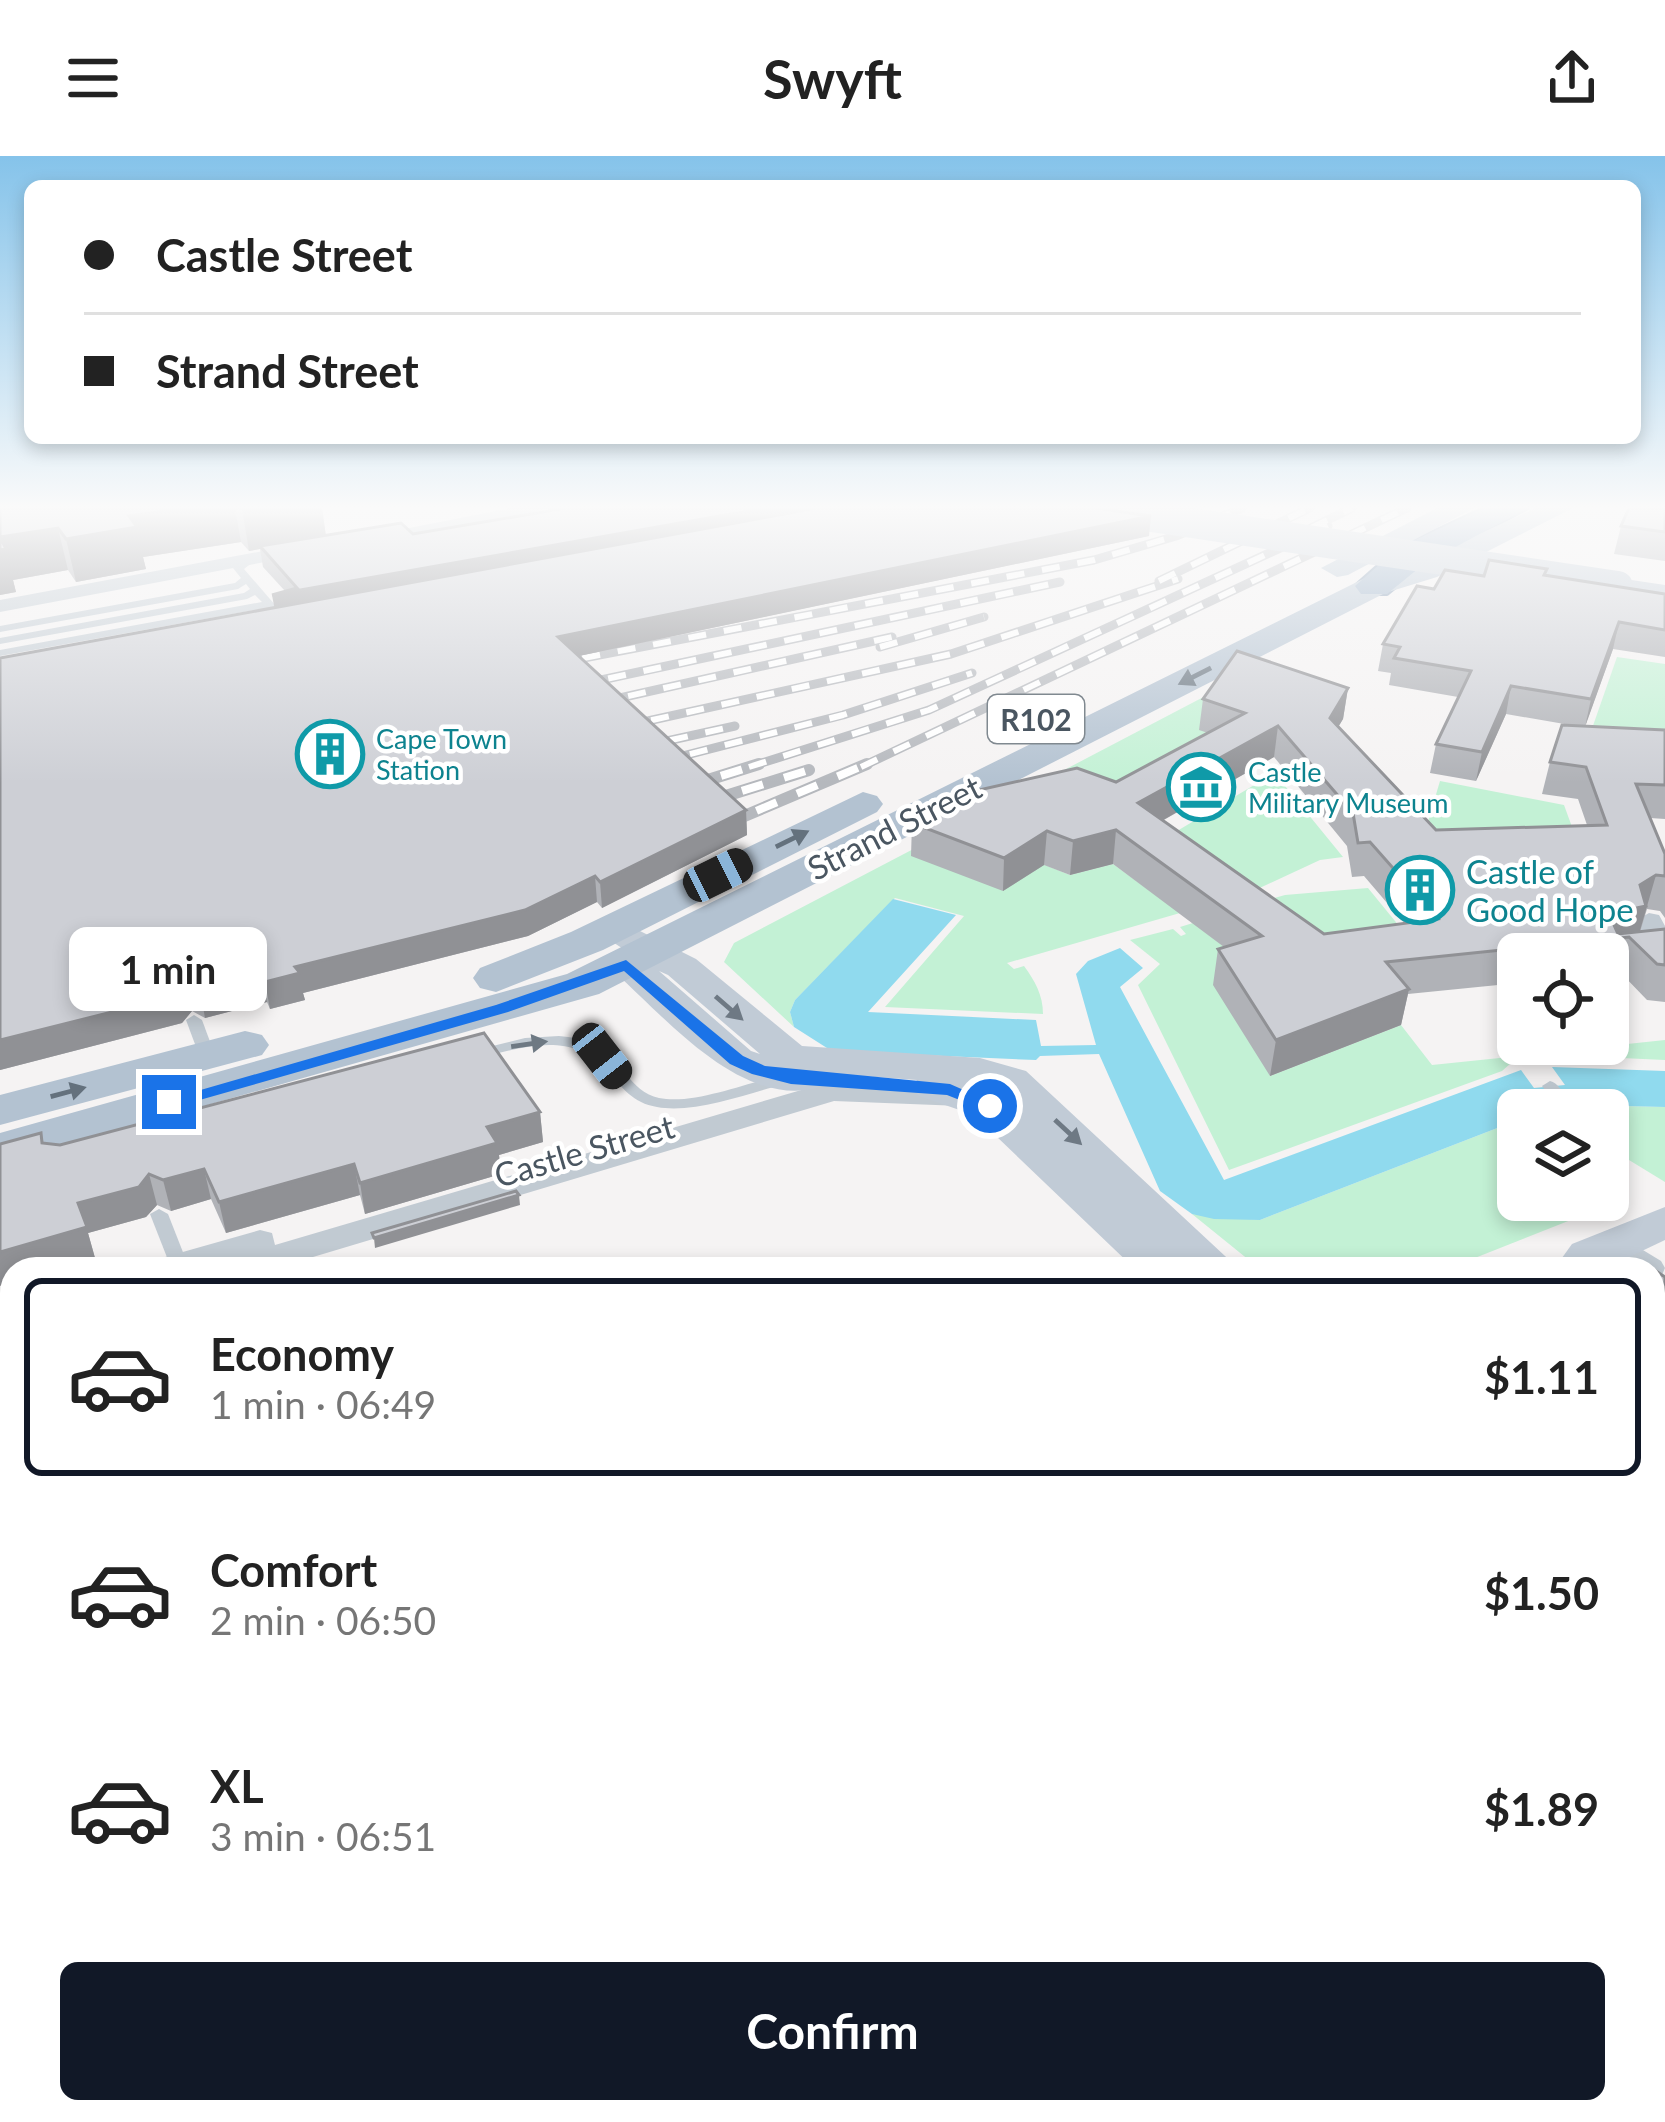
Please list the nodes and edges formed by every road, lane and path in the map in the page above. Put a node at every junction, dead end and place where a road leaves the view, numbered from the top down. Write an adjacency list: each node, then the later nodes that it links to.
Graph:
1 (69, 600): 6 (street)
2 (200, 600): 7 (lane)
3 (256, 600): 7 (lane)
4 (1284, 600): 9 (main road, Strand Street / R102, one-way to 4)
5 (1345, 600): 9 (main road, Strand Street / R102, one-way to 9)
6 (0, 606)
7 (0, 641)
8 (1665, 940): 10 (street)
9 (620, 947): 14 (main road); 15 (main road, one-way to 15); 17 (main road, Strand Street / R102, one-way to 9); 18 (main road, Strand Street / R102)
10 (1629, 956)
11 (1629, 961): 12 (street)
12 (1665, 964)
13 (464, 1058): 16 (lane, one-way to 16)
14 (736, 1060): 15 (main road); 16 (lane)
15 (798, 1071): 16 (lane); 21 (street, Castle Street); 24 (main road); 25 (main road, one-way to 25)
16 (705, 1095)
17 (0, 1110)
18 (0, 1149)
19 (159, 1214): 20 (lane)
20 (169, 1257)
21 (206, 1257)
22 (274, 1257): 23 (street)
23 (1136, 1257)
24 (1151, 1257)
25 (1202, 1257)

